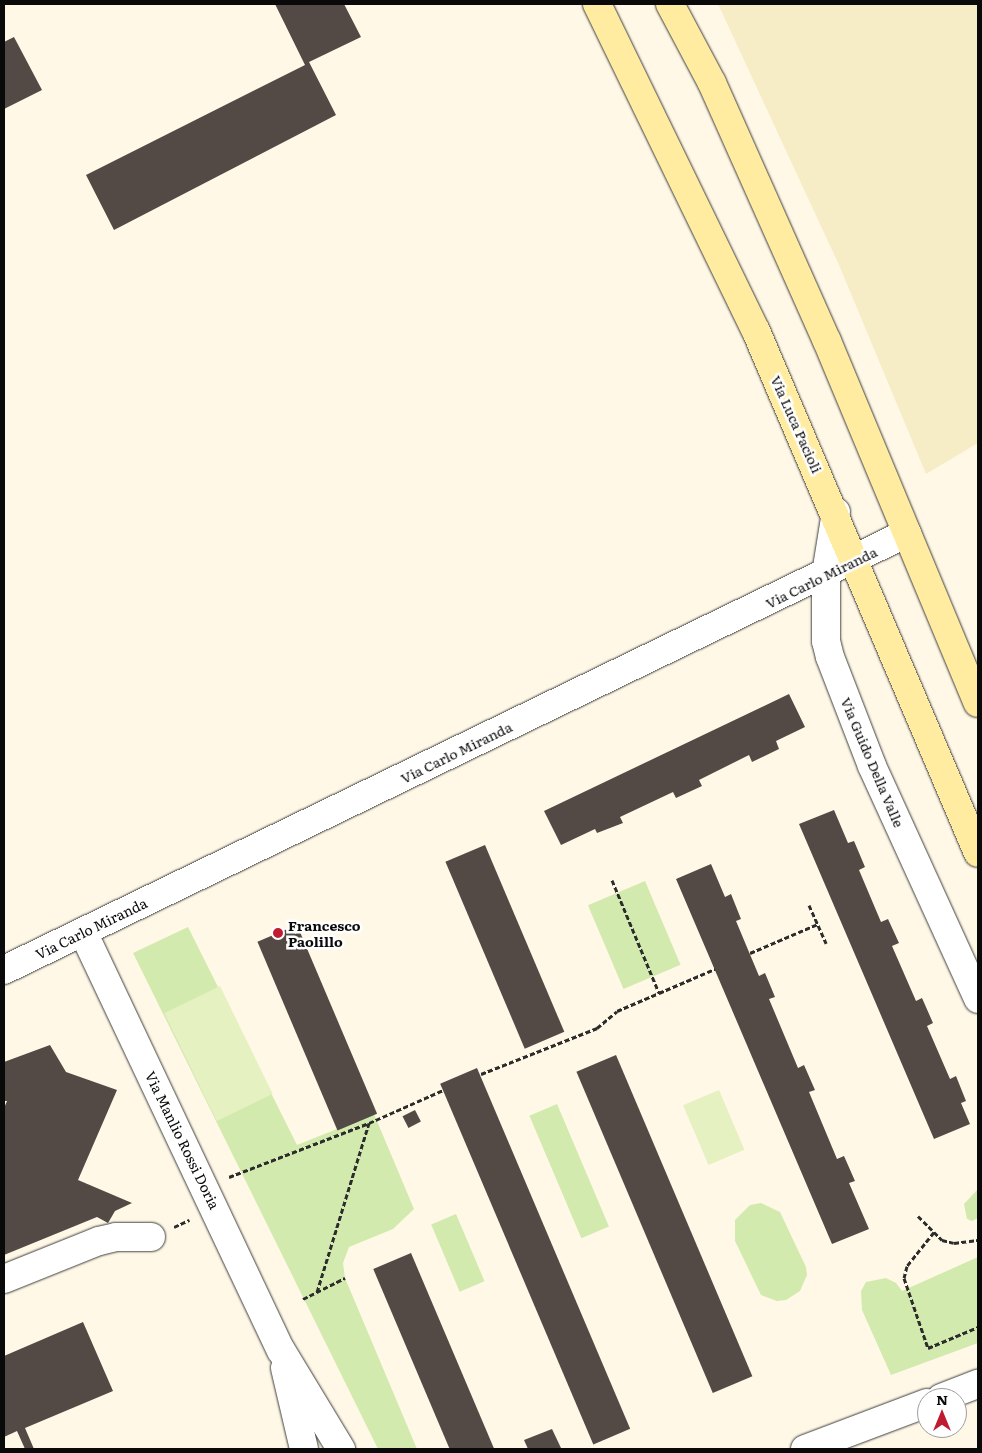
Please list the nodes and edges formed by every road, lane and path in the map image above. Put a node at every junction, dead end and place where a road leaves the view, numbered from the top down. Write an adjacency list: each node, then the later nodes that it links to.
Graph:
1 (597, 4): 3 (main road, Via Luca Pacioli)
2 (670, 4): 4 (main road)
3 (836, 512): 5 (main road, Via Luca Pacioli); 6 (street, Via Guido Della Valle)
4 (907, 533): 5 (street, Via Carlo Miranda); 7 (main road)
5 (856, 560): 6 (street, Via Carlo Miranda); 8 (main road, Via Luca Pacioli)
6 (826, 574): 12 (street, Via Carlo Miranda); 18 (street, Via Guido Della Valle)
7 (977, 700)
8 (978, 853)
9 (612, 880): 17 (path)
10 (809, 905): 11 (path)
11 (818, 924): 13 (path); 14 (path)
12 (83, 932): 16 (street, Via Carlo Miranda); 22 (street, Via Manlio Rossi Doria)
13 (826, 943)
14 (750, 953)
15 (715, 969): 17 (path)
16 (4, 970)
17 (659, 993): 19 (path)
18 (978, 999)
19 (480, 1074)
20 (443, 1090): 21 (path)
21 (369, 1123): 22 (path); 29 (path)
22 (211, 1198): 25 (path); 32 (street, Via Manlio Rossi Doria)
23 (918, 1216): 24 (path)
24 (934, 1232): 26 (path); 31 (path)
25 (151, 1237): 28 (street)
26 (978, 1240)
27 (345, 1278): 29 (path)
28 (4, 1279)
29 (317, 1292): 30 (path)
30 (303, 1299)
31 (978, 1327)
32 (281, 1350): 34 (street, Via Manlio Rossi Doria); 35 (street, Via Manlio Rossi Doria)
33 (917, 1408): 36 (street)
34 (304, 1449)
35 (342, 1449)
36 (805, 1449)

